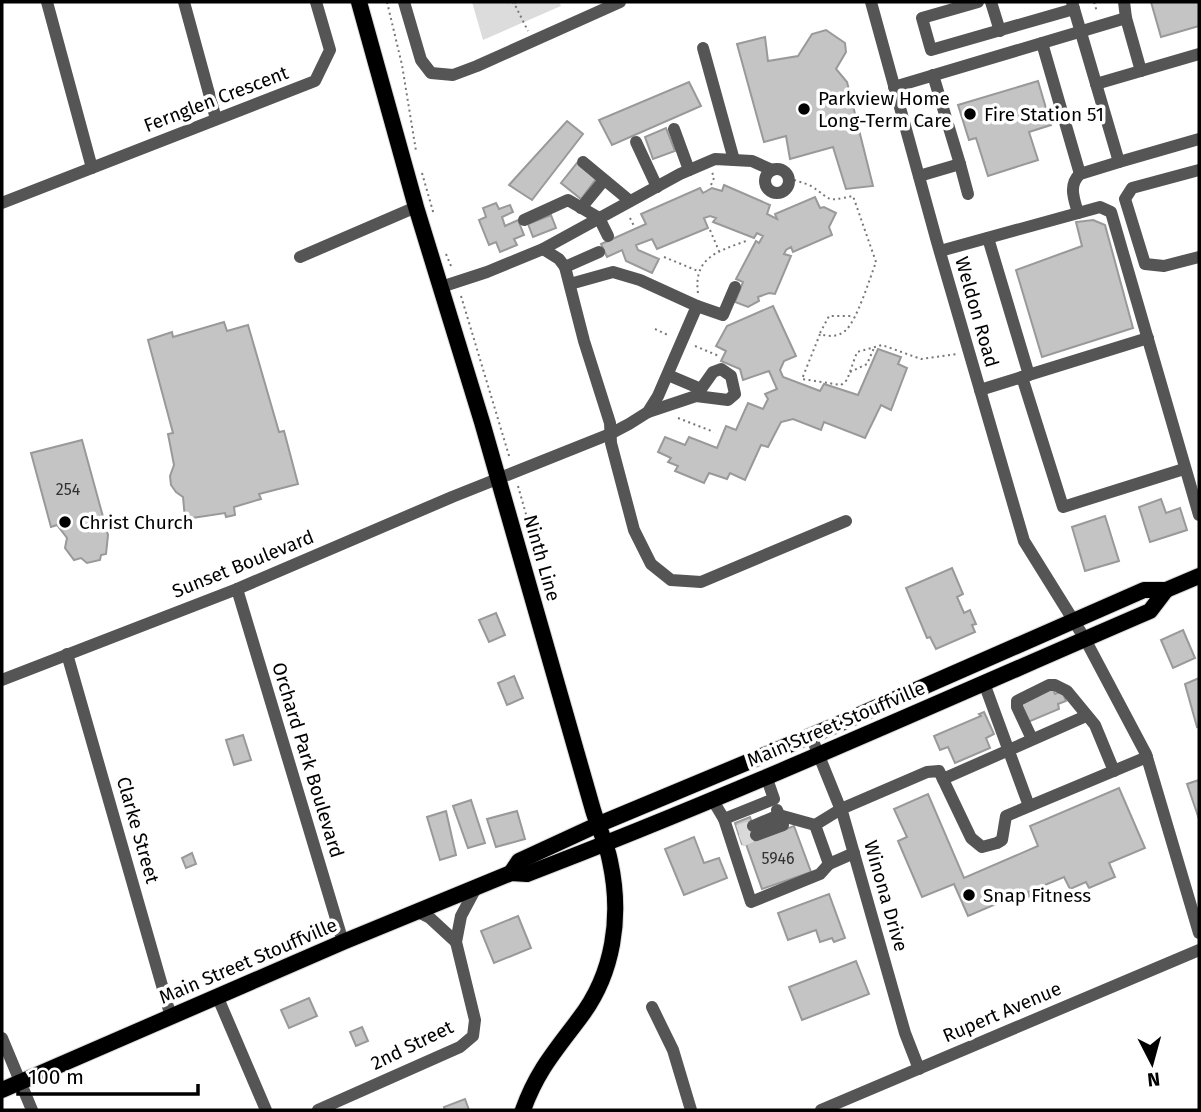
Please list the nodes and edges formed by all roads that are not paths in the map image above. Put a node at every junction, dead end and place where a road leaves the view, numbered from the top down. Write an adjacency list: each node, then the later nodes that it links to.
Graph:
1 (47, 2): 30 (street)
2 (184, 2): 22 (street)
3 (316, 2): 22 (street, Fernglen Crescent)
4 (359, 2): 41 (main road, Ninth Line)
5 (404, 2): 6 (street)
6 (620, 2)
7 (871, 2): 21 (street, Weldon Road)
8 (978, 2): 13 (street)
9 (991, 2): 13 (street)
10 (1124, 2): 12 (street)
11 (1073, 5): 13 (street); 14 (street)
12 (1126, 18): 14 (street); 18 (street)
13 (1000, 31)
14 (1081, 32): 15 (street); 20 (street)
15 (1042, 43): 19 (street); 34 (street)
16 (703, 48): 26 (street)
17 (1199, 54): 18 (street)
18 (1141, 71): 20 (street)
19 (933, 75): 21 (street); 29 (street)
20 (1096, 84): 28 (street)
21 (894, 87): 35 (street, Weldon Road)
22 (216, 119): 30 (street, Fernglen Crescent)
23 (674, 129): 31 (street)
24 (1199, 139): 28 (street)
25 (636, 142): 37 (street)
26 (734, 160): 31 (street); 32 (street)
27 (583, 162): 36 (street)
28 (1119, 162): 34 (street)
29 (960, 164): 35 (street); 38 (street)
30 (92, 168): 40 (street, Fernglen Crescent)
31 (689, 170): 37 (street)
32 (772, 170): 32 (street)
33 (1199, 170): 52 (street)
34 (1080, 174): 43 (street)
35 (919, 176): 49 (street, Weldon Road)
36 (604, 180): 39 (street); 42 (street)
37 (657, 187): 39 (street)
38 (968, 194)
39 (630, 201): 44 (street)
40 (2, 203)
41 (416, 207): 51 (street); 55 (main road, Ninth Line)
42 (581, 208): 44 (street); 45 (street)
43 (1078, 213): 47 (street); 58 (street)
44 (599, 218): 46 (street); 48 (street)
45 (524, 220)
46 (608, 236)
47 (988, 238): 49 (street); 60 (street)
48 (543, 248): 53 (street); 55 (street)
49 (940, 251): 61 (street, Weldon Road)
50 (599, 253): 53 (street)
51 (300, 257)
52 (1199, 257)
53 (565, 267): 54 (street)
54 (570, 284): 57 (street); 63 (street)
55 (441, 287): 65 (main road, Ninth Line)
56 (735, 287): 57 (street)
57 (697, 306): 59 (street)
58 (1148, 338): 60 (street); 64 (street)
59 (668, 375): 62 (street); 62 (street, Sunset Boulevard)
60 (1025, 376): 61 (street); 64 (street)
61 (980, 390): 71 (street, Weldon Road)
62 (648, 412): 63 (street, Sunset Boulevard)
63 (610, 434): 65 (street, Sunset Boulevard); 67 (street)
64 (1184, 469): 66 (street)
65 (498, 478): 69 (street, Sunset Boulevard); 91 (main road, Ninth Line)
66 (1199, 515)
67 (846, 521)
68 (1199, 576): 70 (main road, Main Street Stouffville)
69 (237, 589): 73 (street, Sunset Boulevard); 102 (street, Orchard Park Boulevard)
70 (1166, 590): 71 (main road, Main Street Stouffville); 72 (main road, Main Street Stouffville)
71 (1073, 621): 72 (street, Weldon Road); 77 (main road, Main Street Stouffville)
72 (1086, 639): 75 (main road, Main Street Stouffville); 81 (street, Weldon Road)
73 (67, 654): 74 (street, Sunset Boulevard); 106 (street, Clarke Street)
74 (2, 680)
75 (984, 683): 79 (street); 80 (main road, Main Street Stouffville)
76 (1086, 716): 78 (street); 78 (street); 82 (street)
77 (811, 736): 80 (street, Winona Drive); 91 (main road, Main Street Stouffville)
78 (1032, 739): 79 (street)
79 (1008, 749): 84 (street); 87 (street)
80 (817, 754): 83 (main road, Main Street Stouffville); 88 (street, Winona Drive)
81 (1147, 757): 82 (street); 100 (street, Weldon Road)
82 (1114, 771): 87 (street)
83 (766, 776): 85 (main road, Main Street Stouffville); 86 (street)
84 (943, 779): 87 (street); 88 (street)
85 (712, 799): 90 (street); 94 (main road, Main Street Stouffville)
86 (774, 799): 89 (street); 90 (street)
87 (1029, 806)
88 (841, 809): 92 (street); 95 (street, Winona Drive)
89 (779, 815): 92 (street); 93 (street)
90 (724, 819): 96 (street)
91 (597, 825): 94 (main road, Ninth Line); 97 (main road, Main Street Stouffville)
92 (815, 825): 96 (street)
93 (755, 830)
94 (604, 845): 97 (main road, Main Street Stouffville); 114 (main road, Ninth Line)
95 (854, 853): 96 (street); 108 (street, Winona Drive)
96 (829, 864)
97 (511, 873): 98 (main road, Main Street Stouffville)
98 (476, 888): 99 (main road, Main Street Stouffville); 101 (street, 2nd Street)
99 (418, 912): 101 (street); 102 (main road, Main Street Stouffville)
100 (1199, 933)
101 (456, 942): 113 (street, 2nd Street)
102 (343, 943): 104 (main road, Main Street Stouffville)
103 (1199, 950): 108 (street, Rupert Avenue)
104 (218, 998): 106 (main road, Main Street Stouffville); 112 (street)
105 (652, 1007): 115 (street)
106 (171, 1017): 109 (main road, Main Street Stouffville)
107 (2, 1038): 109 (street)
108 (919, 1069): 116 (street, Rupert Avenue)
109 (19, 1082): 110 (main road, Main Street Stouffville); 111 (street)
110 (2, 1090)
111 (32, 1110)
112 (266, 1110)
113 (318, 1110)
114 (523, 1110)
115 (691, 1110)
116 (821, 1110)

